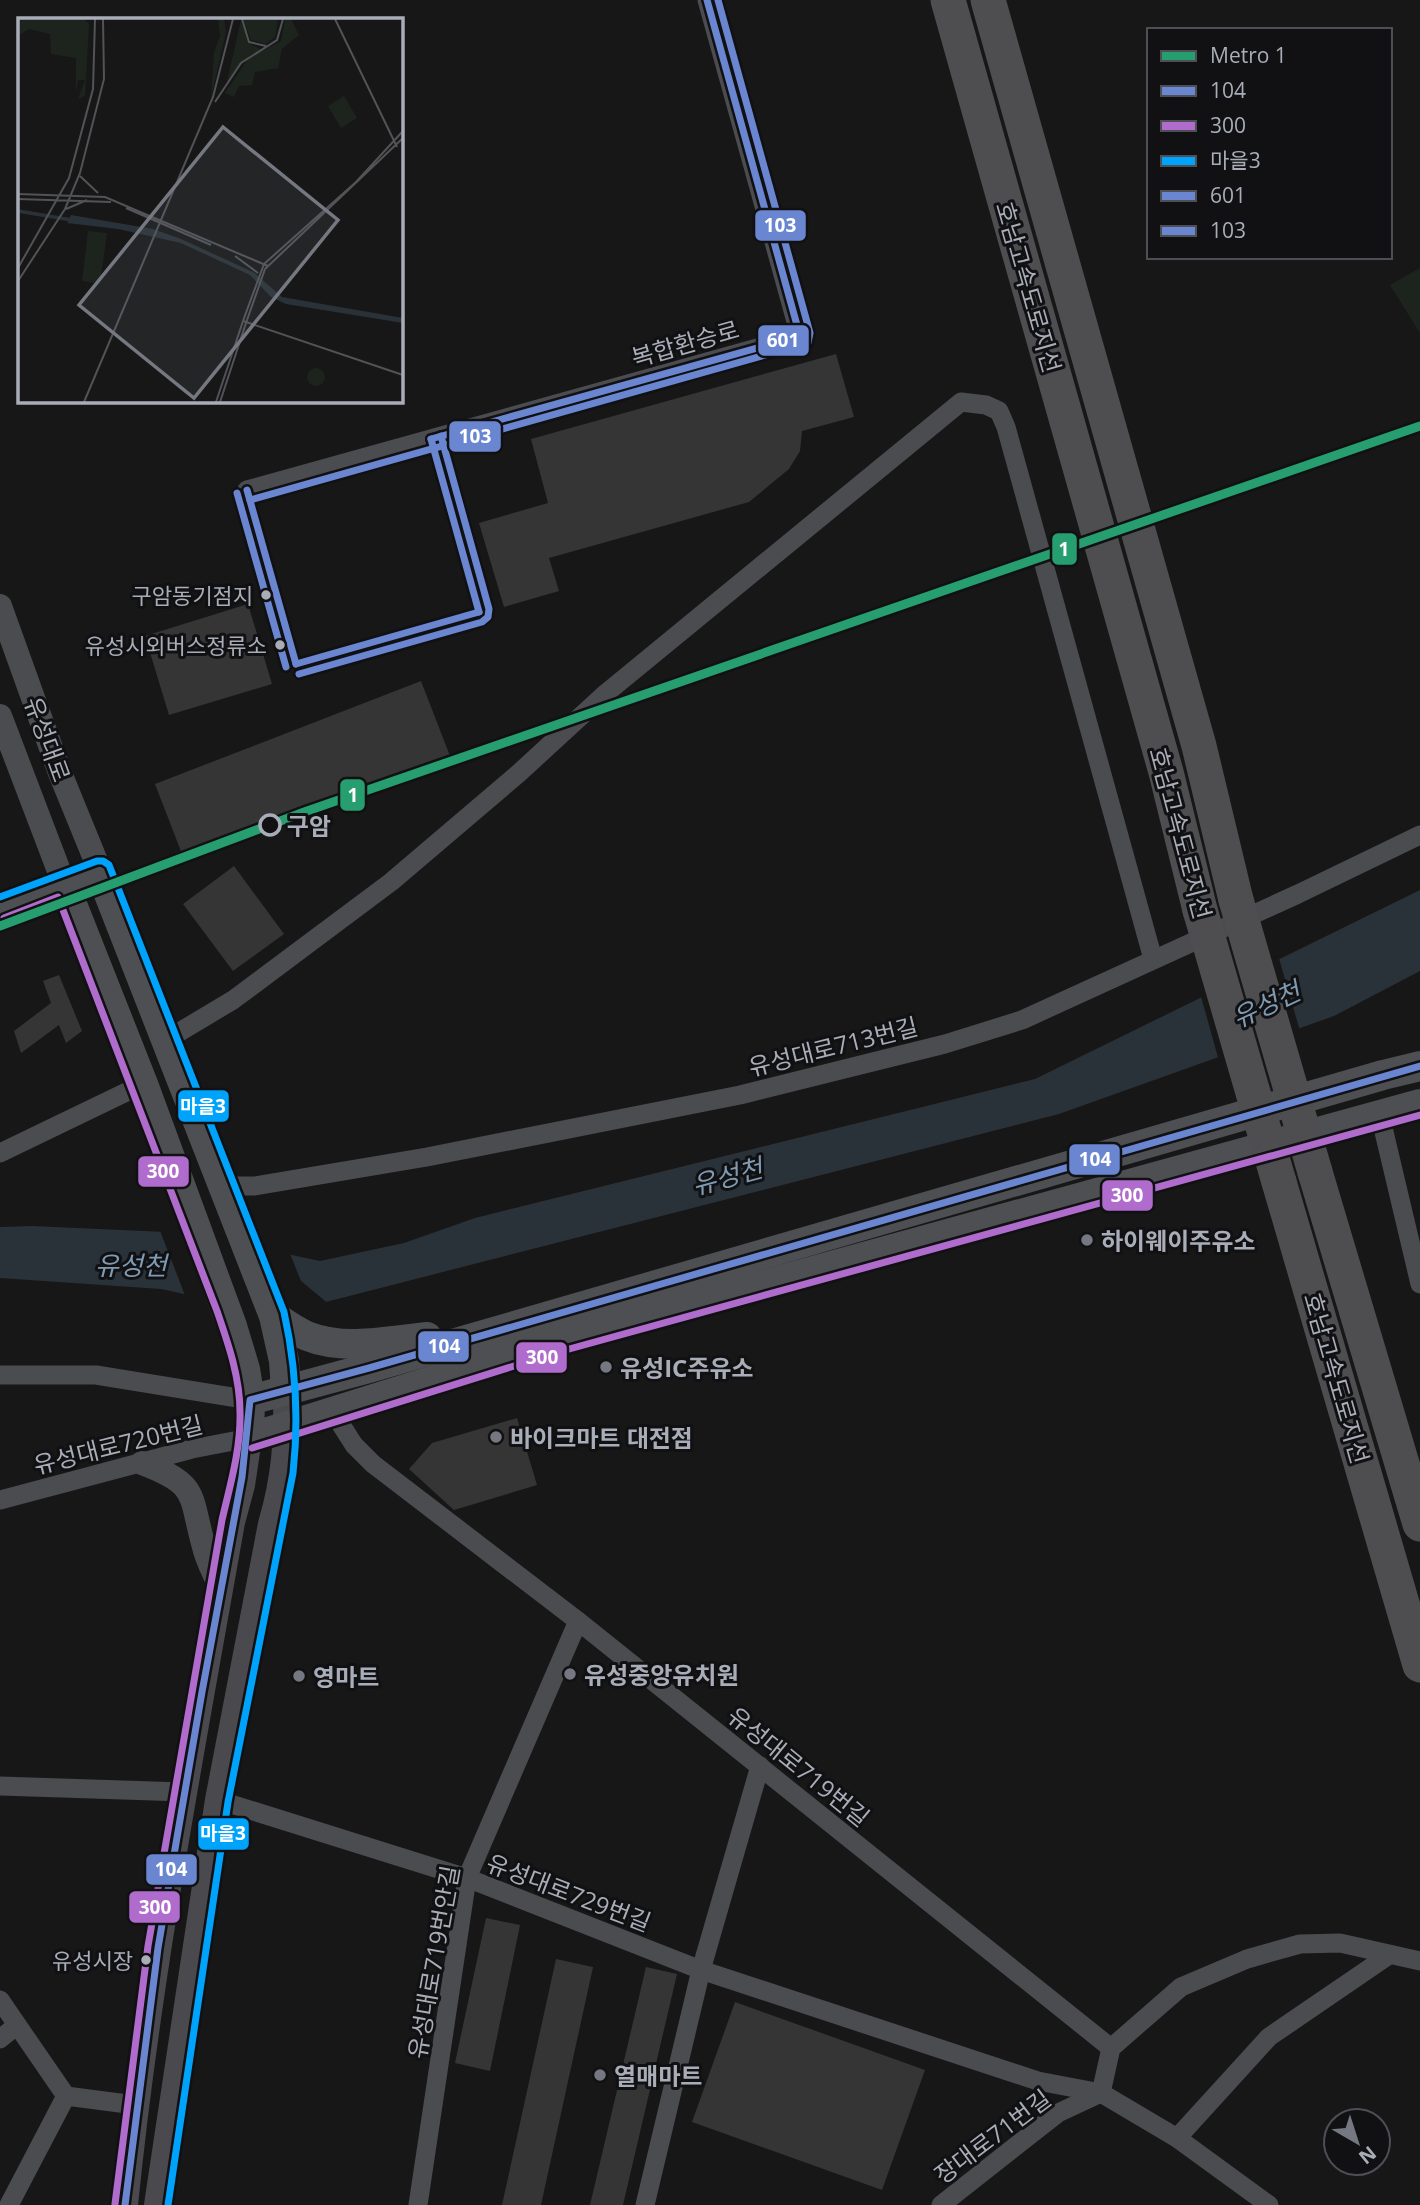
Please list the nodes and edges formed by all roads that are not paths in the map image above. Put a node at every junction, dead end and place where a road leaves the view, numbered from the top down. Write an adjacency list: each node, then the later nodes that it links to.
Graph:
1 (707, 0): 4 (street, 복합환승로)
2 (948, 0): 33 (highway, 호남고속도로지선, bridge)
3 (988, 0): 30 (highway, 호남고속도로지선, bridge)
4 (247, 490)
5 (0, 606): 8 (street, 유성대로)
6 (0, 716): 9 (street, 유성대로)
7 (1420, 835): 11 (street, 유성대로713번길)
8 (100, 871): 9 (main road); 12 (main road, 유성대로)
9 (64, 884): 10 (main road); 14 (main road)
10 (0, 908)
11 (1153, 959): 12 (street); 18 (street, 유성대로713번길)
12 (166, 1040): 18 (main road, 유성대로)
13 (1420, 1066): 20 (main road)
14 (143, 1084): 17 (street); 24 (main road)
15 (1420, 1104): 16 (main road)
16 (1380, 1115): 19 (street); 25 (main road)
17 (0, 1153)
18 (225, 1192): 21 (main road, 유성대로)
19 (1420, 1284)
20 (553, 1315): 21 (main road); 23 (main road)
21 (274, 1316): 23 (main road, 유성대로)
22 (0, 1375): 24 (street)
23 (286, 1391): 24 (main road); 26 (main road, 유성대로)
24 (250, 1400): 27 (main road)
25 (333, 1412): 26 (main road); 32 (street, 유성대로719번길)
26 (287, 1427): 27 (main road); 37 (main road, 유성대로)
27 (248, 1438): 28 (street, 유성대로720번길); 31 (main road)
28 (142, 1463): 29 (street, 유성대로720번길); 31 (street)
29 (0, 1500)
30 (1420, 1524)
31 (220, 1587): 36 (main road)
32 (578, 1621): 34 (street, 유성대로719번길); 38 (street, 유성대로719번안길)
33 (1420, 1665)
34 (760, 1766): 41 (street); 45 (street, 유성대로719번길)
35 (0, 1786): 36 (street)
36 (184, 1792): 48 (main road)
37 (218, 1800): 38 (street, 유성대로729번길); 52 (main road, 유성대로)
38 (467, 1878): 41 (street, 유성대로729번길); 53 (street, 유성대로719번안길)
39 (1389, 1955): 40 (street); 45 (street); 49 (street)
40 (1420, 1961)
41 (701, 1970): 46 (street, 유성대로729번길); 54 (street)
42 (0, 2000): 43 (street)
43 (17, 2025): 44 (street); 47 (street)
44 (0, 2039)
45 (1111, 2048): 46 (street)
46 (1101, 2093): 49 (street, 유성대로729번길); 55 (street, 장대로71번길)
47 (66, 2096): 48 (street); 50 (street)
48 (135, 2105): 51 (main road)
49 (1177, 2138): 56 (street, 유성대로729번길)
50 (9, 2205)
51 (125, 2205)
52 (157, 2205)
53 (418, 2205)
54 (645, 2205)
55 (941, 2205)
56 (1269, 2205)

